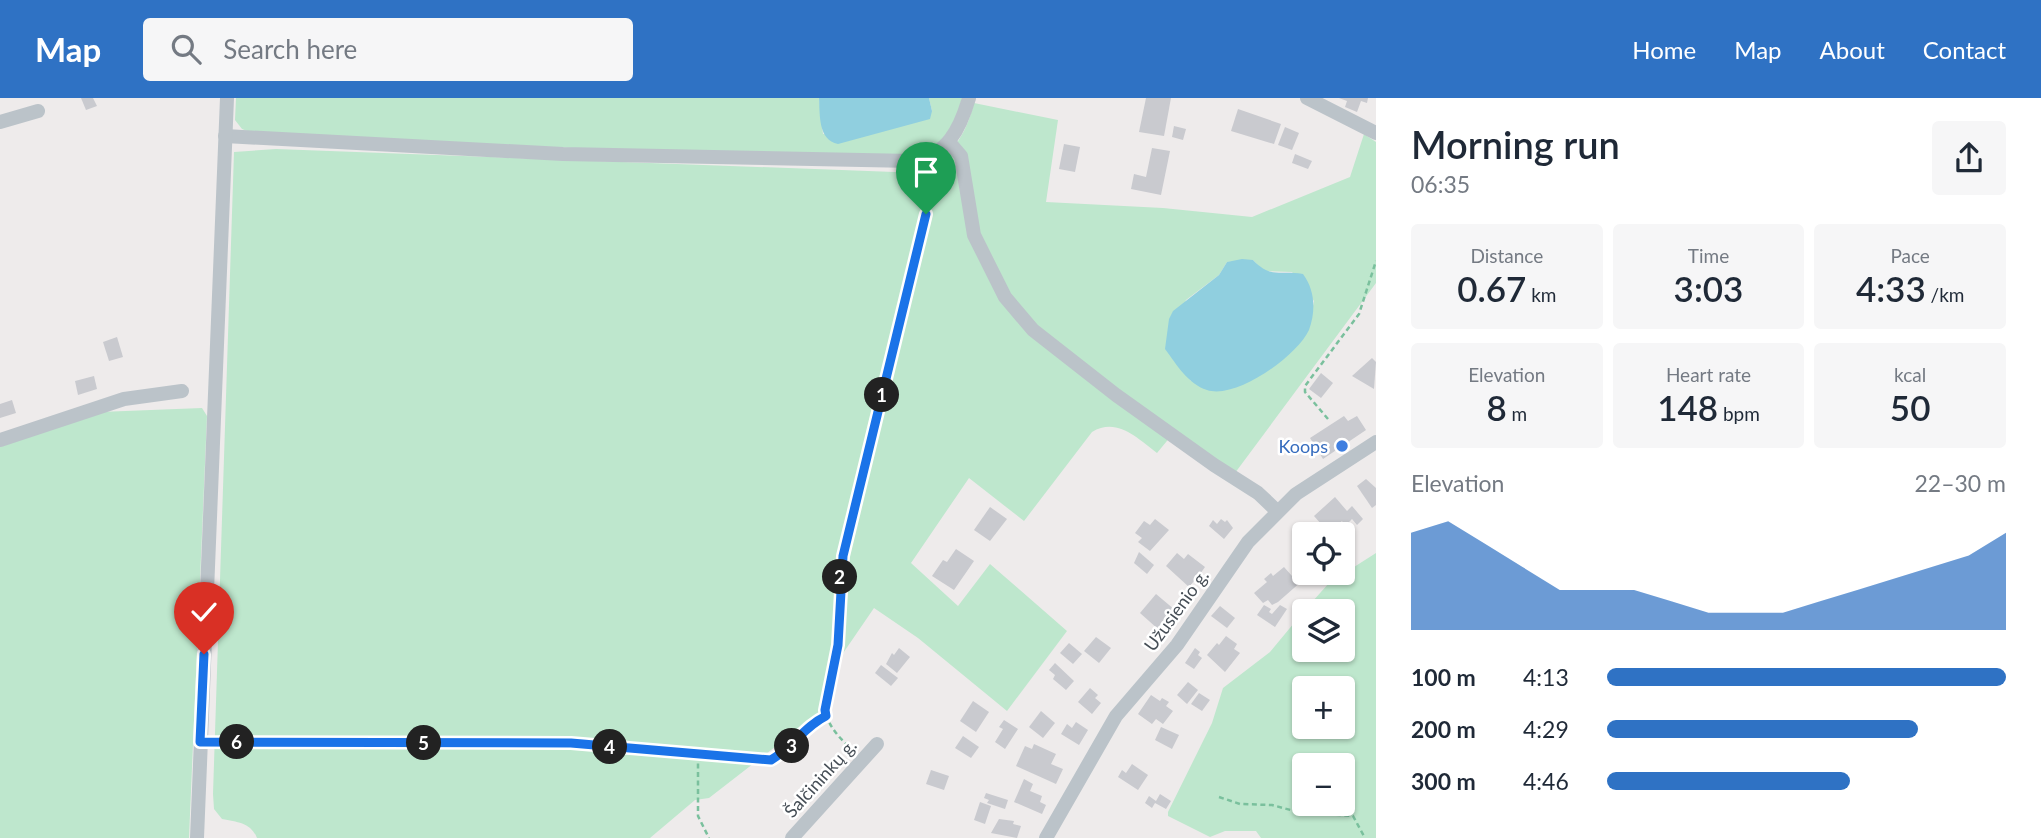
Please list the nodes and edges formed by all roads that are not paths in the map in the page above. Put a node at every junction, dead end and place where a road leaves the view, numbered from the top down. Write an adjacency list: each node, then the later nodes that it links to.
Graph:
1 (227, 98): 7 (street)
2 (969, 98): 8 (street)
3 (1307, 98): 6 (street)
4 (38, 111): 5 (street)
5 (0, 122)
6 (1376, 133)
7 (225, 136): 8 (street); 14 (street)
8 (949, 142): 12 (street)
9 (183, 391): 10 (street)
10 (0, 439)
11 (1376, 442): 12 (street, Užusienio g.)
12 (1277, 511): 16 (street, Užusienio g.)
13 (877, 744): 15 (street, Šalčininkų g.)
14 (197, 838)
15 (792, 838)
16 (1046, 838)

